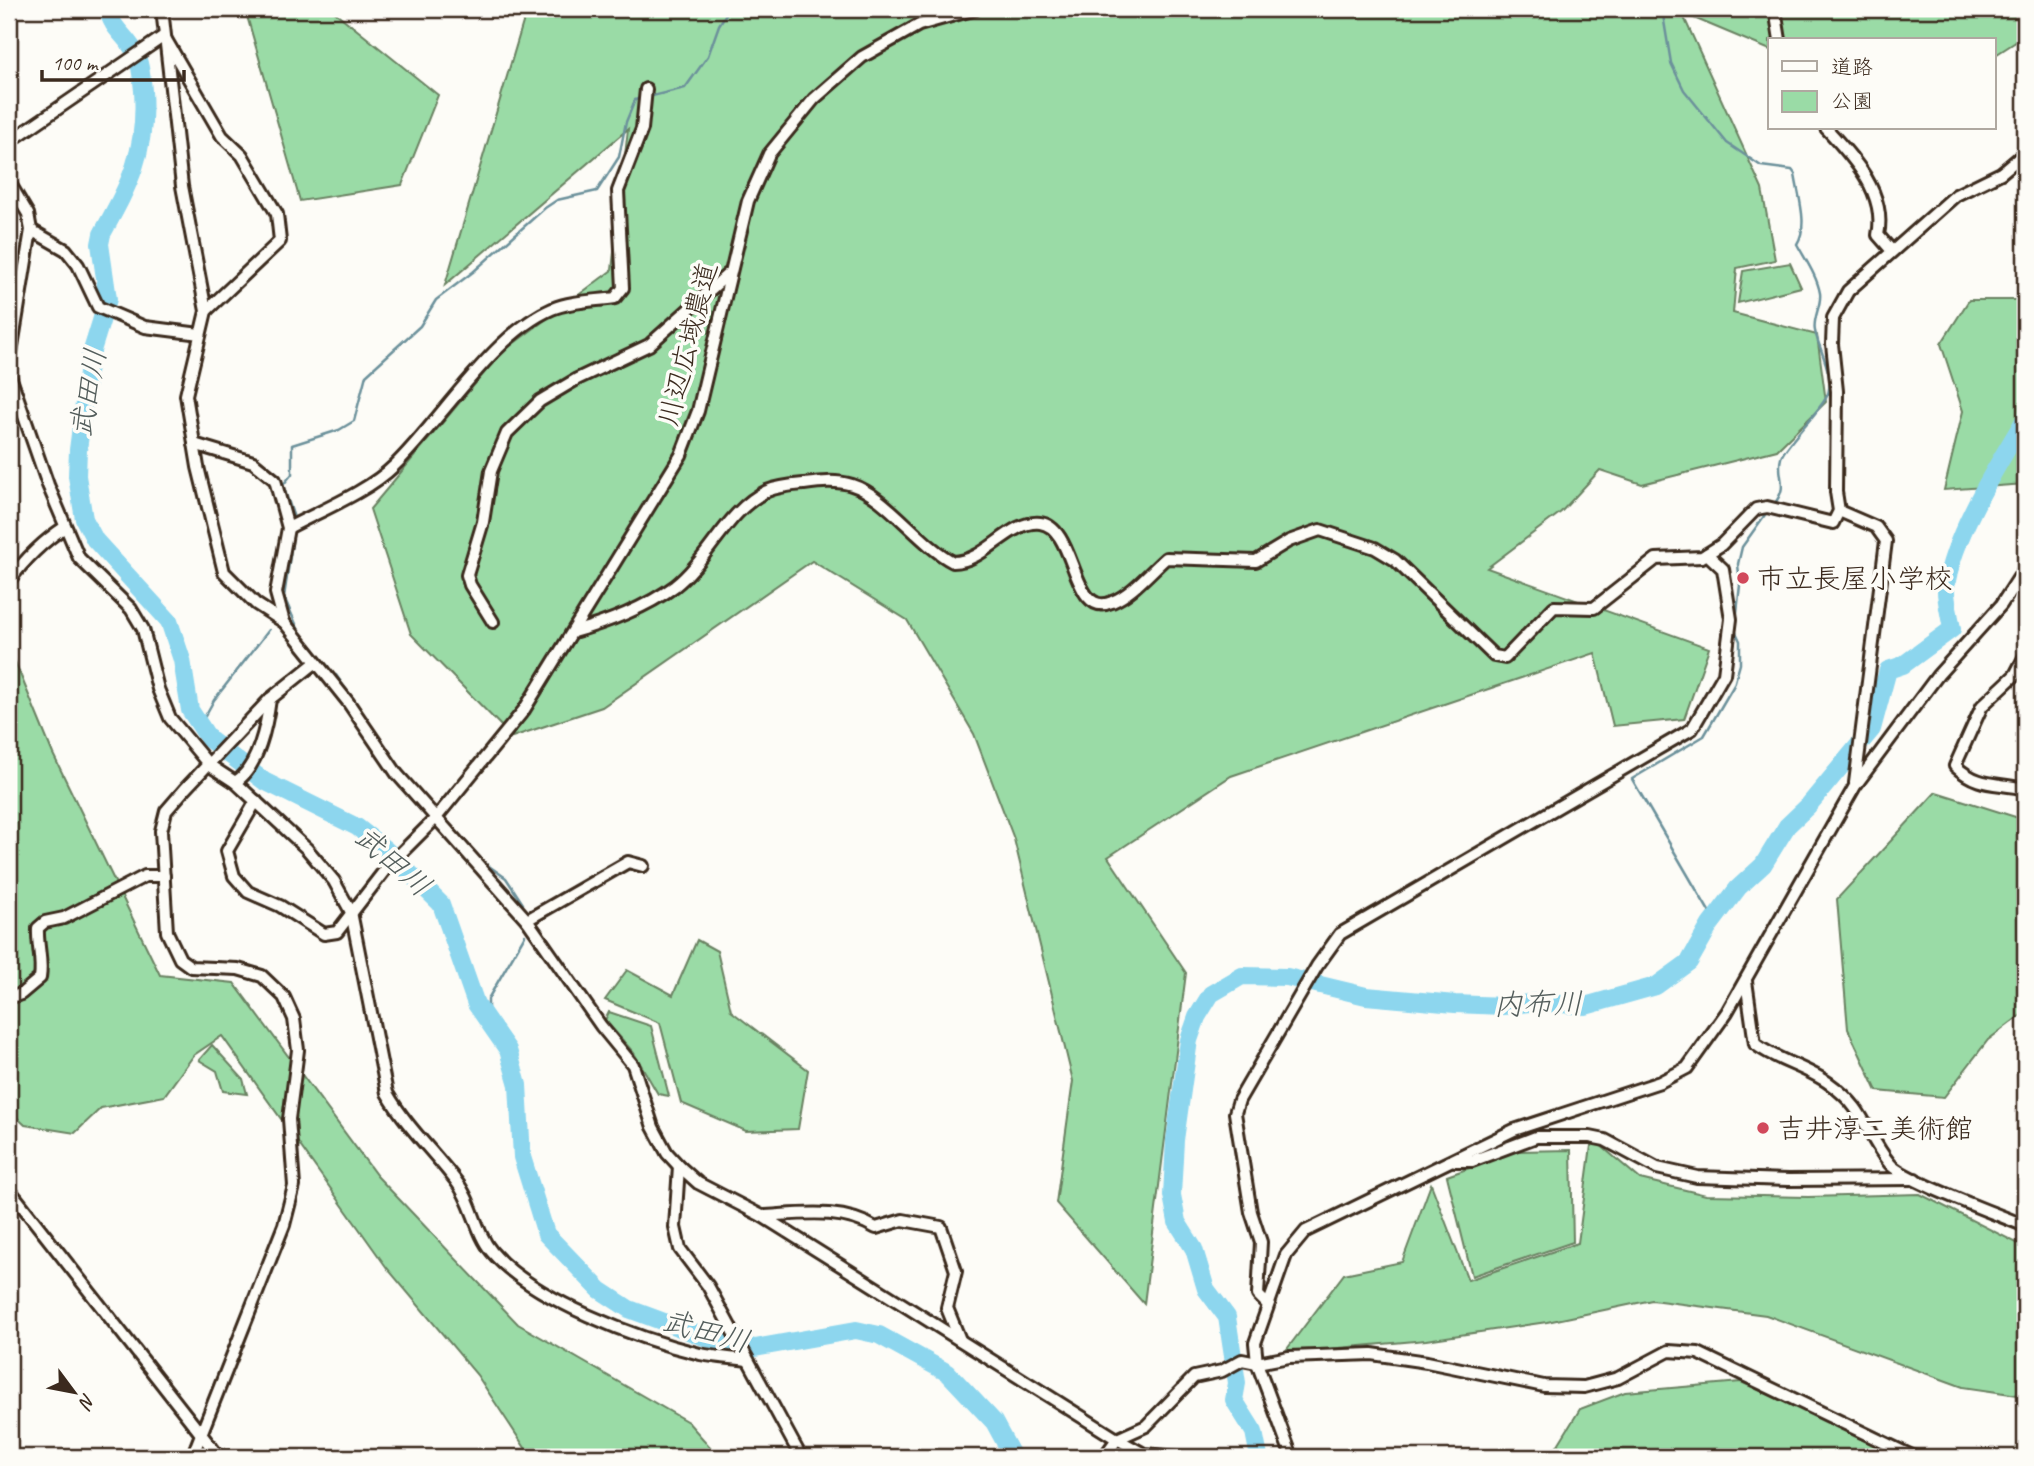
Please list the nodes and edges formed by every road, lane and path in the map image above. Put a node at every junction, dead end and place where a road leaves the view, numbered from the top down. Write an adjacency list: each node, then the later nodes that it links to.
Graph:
1 (162, 9): 4 (street)
2 (976, 9): 13 (street, 川辺広域農道)
3 (1775, 9): 5 (street)
4 (164, 36): 8 (street); 14 (street); 14 (street)
5 (1780, 38)
6 (646, 89): 21 (street)
7 (1828, 130): 12 (street)
8 (9, 142)
9 (2025, 153): 12 (street)
10 (9, 182): 11 (street)
11 (31, 230): 15 (street); 16 (street)
12 (1892, 251): 19 (street)
13 (729, 274): 26 (street); 27 (street, 川辺広域農道)
14 (206, 311): 15 (street)
15 (200, 334): 18 (street)
16 (9, 365)
17 (9, 373): 20 (street)
18 (194, 443): 21 (street); 25 (street)
19 (1839, 512): 22 (street); 33 (street)
20 (65, 527): 24 (street); 31 (street)
21 (288, 528): 25 (street)
22 (1707, 554): 27 (street); 49 (street)
23 (2025, 568): 33 (street)
24 (9, 582)
25 (284, 622): 29 (street)
26 (493, 622)
27 (573, 632): 36 (street, 川辺広域農道)
28 (2025, 656): 34 (street)
29 (315, 663): 30 (street); 36 (street)
30 (270, 699): 31 (street); 32 (street)
31 (212, 762): 32 (street); 38 (street)
32 (239, 779): 35 (street)
33 (1855, 786): 41 (street)
34 (2025, 789)
35 (256, 801): 39 (street); 39 (street, 川辺広域農道)
36 (435, 819): 39 (street, 川辺広域農道); 40 (street)
37 (643, 866): 40 (street)
38 (164, 876): 42 (street); 53 (street)
39 (351, 912): 51 (street)
40 (527, 920): 44 (street)
41 (1746, 980): 43 (street); 45 (street)
42 (9, 999)
43 (1453, 1161): 45 (street); 49 (street)
44 (679, 1166): 47 (street); 51 (street)
45 (1915, 1180): 48 (street)
46 (9, 1189): 53 (street)
47 (762, 1216): 50 (street); 50 (street)
48 (2025, 1226)
49 (1268, 1304): 52 (street)
50 (960, 1340): 54 (street)
51 (745, 1356): 57 (street)
52 (1257, 1363): 54 (street); 60 (street); 61 (street)
53 (200, 1434): 55 (street); 56 (street)
54 (1116, 1439): 58 (street); 59 (street)
55 (192, 1457)
56 (219, 1457)
57 (801, 1457)
58 (1104, 1457)
59 (1180, 1457)
60 (1292, 1457)
61 (1914, 1457)

